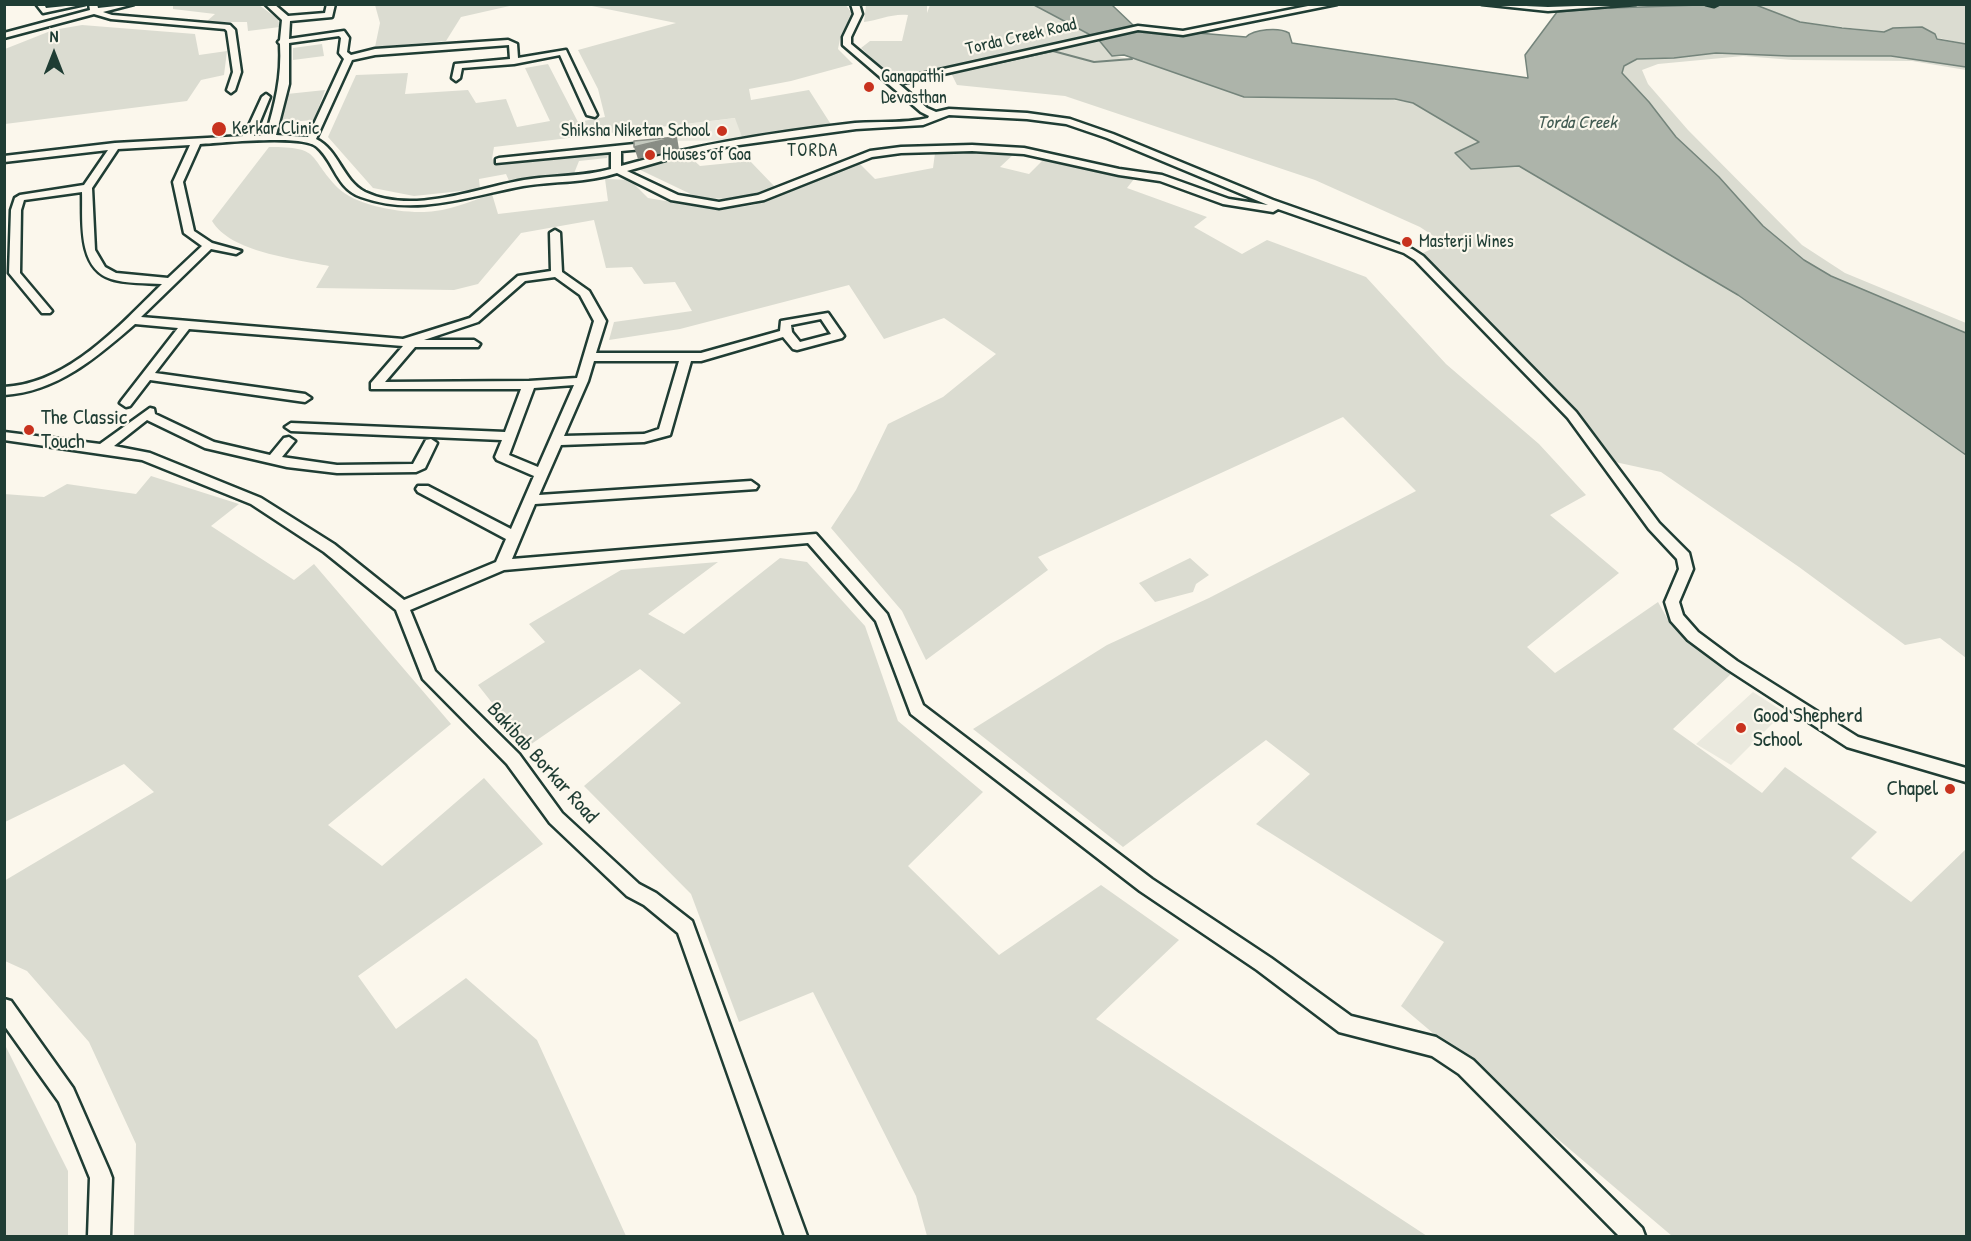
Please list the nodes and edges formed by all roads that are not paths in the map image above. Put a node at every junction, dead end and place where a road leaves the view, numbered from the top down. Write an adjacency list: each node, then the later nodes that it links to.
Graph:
1 (40, 4): 2 (street)
2 (81, 4)
3 (130, 4): 11 (street)
4 (269, 4): 12 (street)
5 (331, 4): 12 (street)
6 (855, 4): 20 (street)
7 (1333, 4): 20 (street, Torda Creek Road)
8 (1486, 4): 10 (street)
9 (1632, 4): 10 (street)
10 (1611, 6)
11 (94, 8): 13 (street); 21 (street)
12 (286, 19): 14 (street)
13 (4, 36)
14 (282, 42): 16 (street); 25 (street)
15 (459, 46): 16 (street); 17 (street); 18 (street)
16 (349, 58): 27 (street)
17 (514, 61): 18 (street); 23 (street)
18 (458, 66): 19 (street)
19 (456, 78)
20 (893, 83): 24 (street)
21 (231, 90)
22 (266, 97): 26 (street)
23 (592, 115)
24 (935, 115): 29 (street); 36 (street)
25 (270, 138): 26 (street); 27 (street)
26 (248, 139): 28 (street)
27 (311, 140): 34 (street)
28 (197, 141): 30 (street); 38 (street)
29 (717, 145): 31 (street); 34 (street)
30 (115, 146): 32 (street); 35 (street)
31 (616, 149): 33 (street); 34 (street)
32 (4, 159)
33 (499, 161)
34 (616, 169): 36 (street)
35 (87, 188): 41 (street); 42 (street)
36 (1293, 211): 70 (street)
37 (555, 233): 40 (street)
38 (209, 245): 39 (street); 42 (street)
39 (236, 251)
40 (557, 273): 47 (street); 49 (street)
41 (9, 276): 43 (street)
42 (170, 282): 44 (street)
43 (46, 311)
44 (132, 320): 45 (street); 54 (street)
45 (186, 325): 47 (street); 51 (street)
46 (786, 333): 50 (street)
47 (407, 344): 48 (street); 53 (street)
48 (474, 344)
49 (589, 357): 50 (street); 52 (street)
50 (686, 357): 59 (street)
51 (147, 376): 55 (street); 56 (street)
52 (582, 381): 53 (street); 59 (street)
53 (529, 385): 58 (street)
54 (4, 391)
55 (305, 398)
56 (126, 403)
57 (4, 436): 61 (street, Bakibab Borkar Road)
58 (510, 436): 62 (street); 63 (street)
59 (556, 441): 63 (street)
60 (432, 443): 62 (street)
61 (103, 448): 62 (street); 69 (street, Bakibab Borkar Road)
62 (273, 460)
63 (542, 474): 66 (street)
64 (751, 486): 66 (street)
65 (423, 489): 67 (street)
66 (530, 500): 67 (street)
67 (514, 537): 68 (street)
68 (502, 565): 69 (street); 74 (street)
69 (402, 607): 73 (street, Bakibab Borkar Road)
70 (1966, 776)
71 (4, 1008): 72 (street)
72 (99, 1236)
73 (796, 1236)
74 (1634, 1236)

